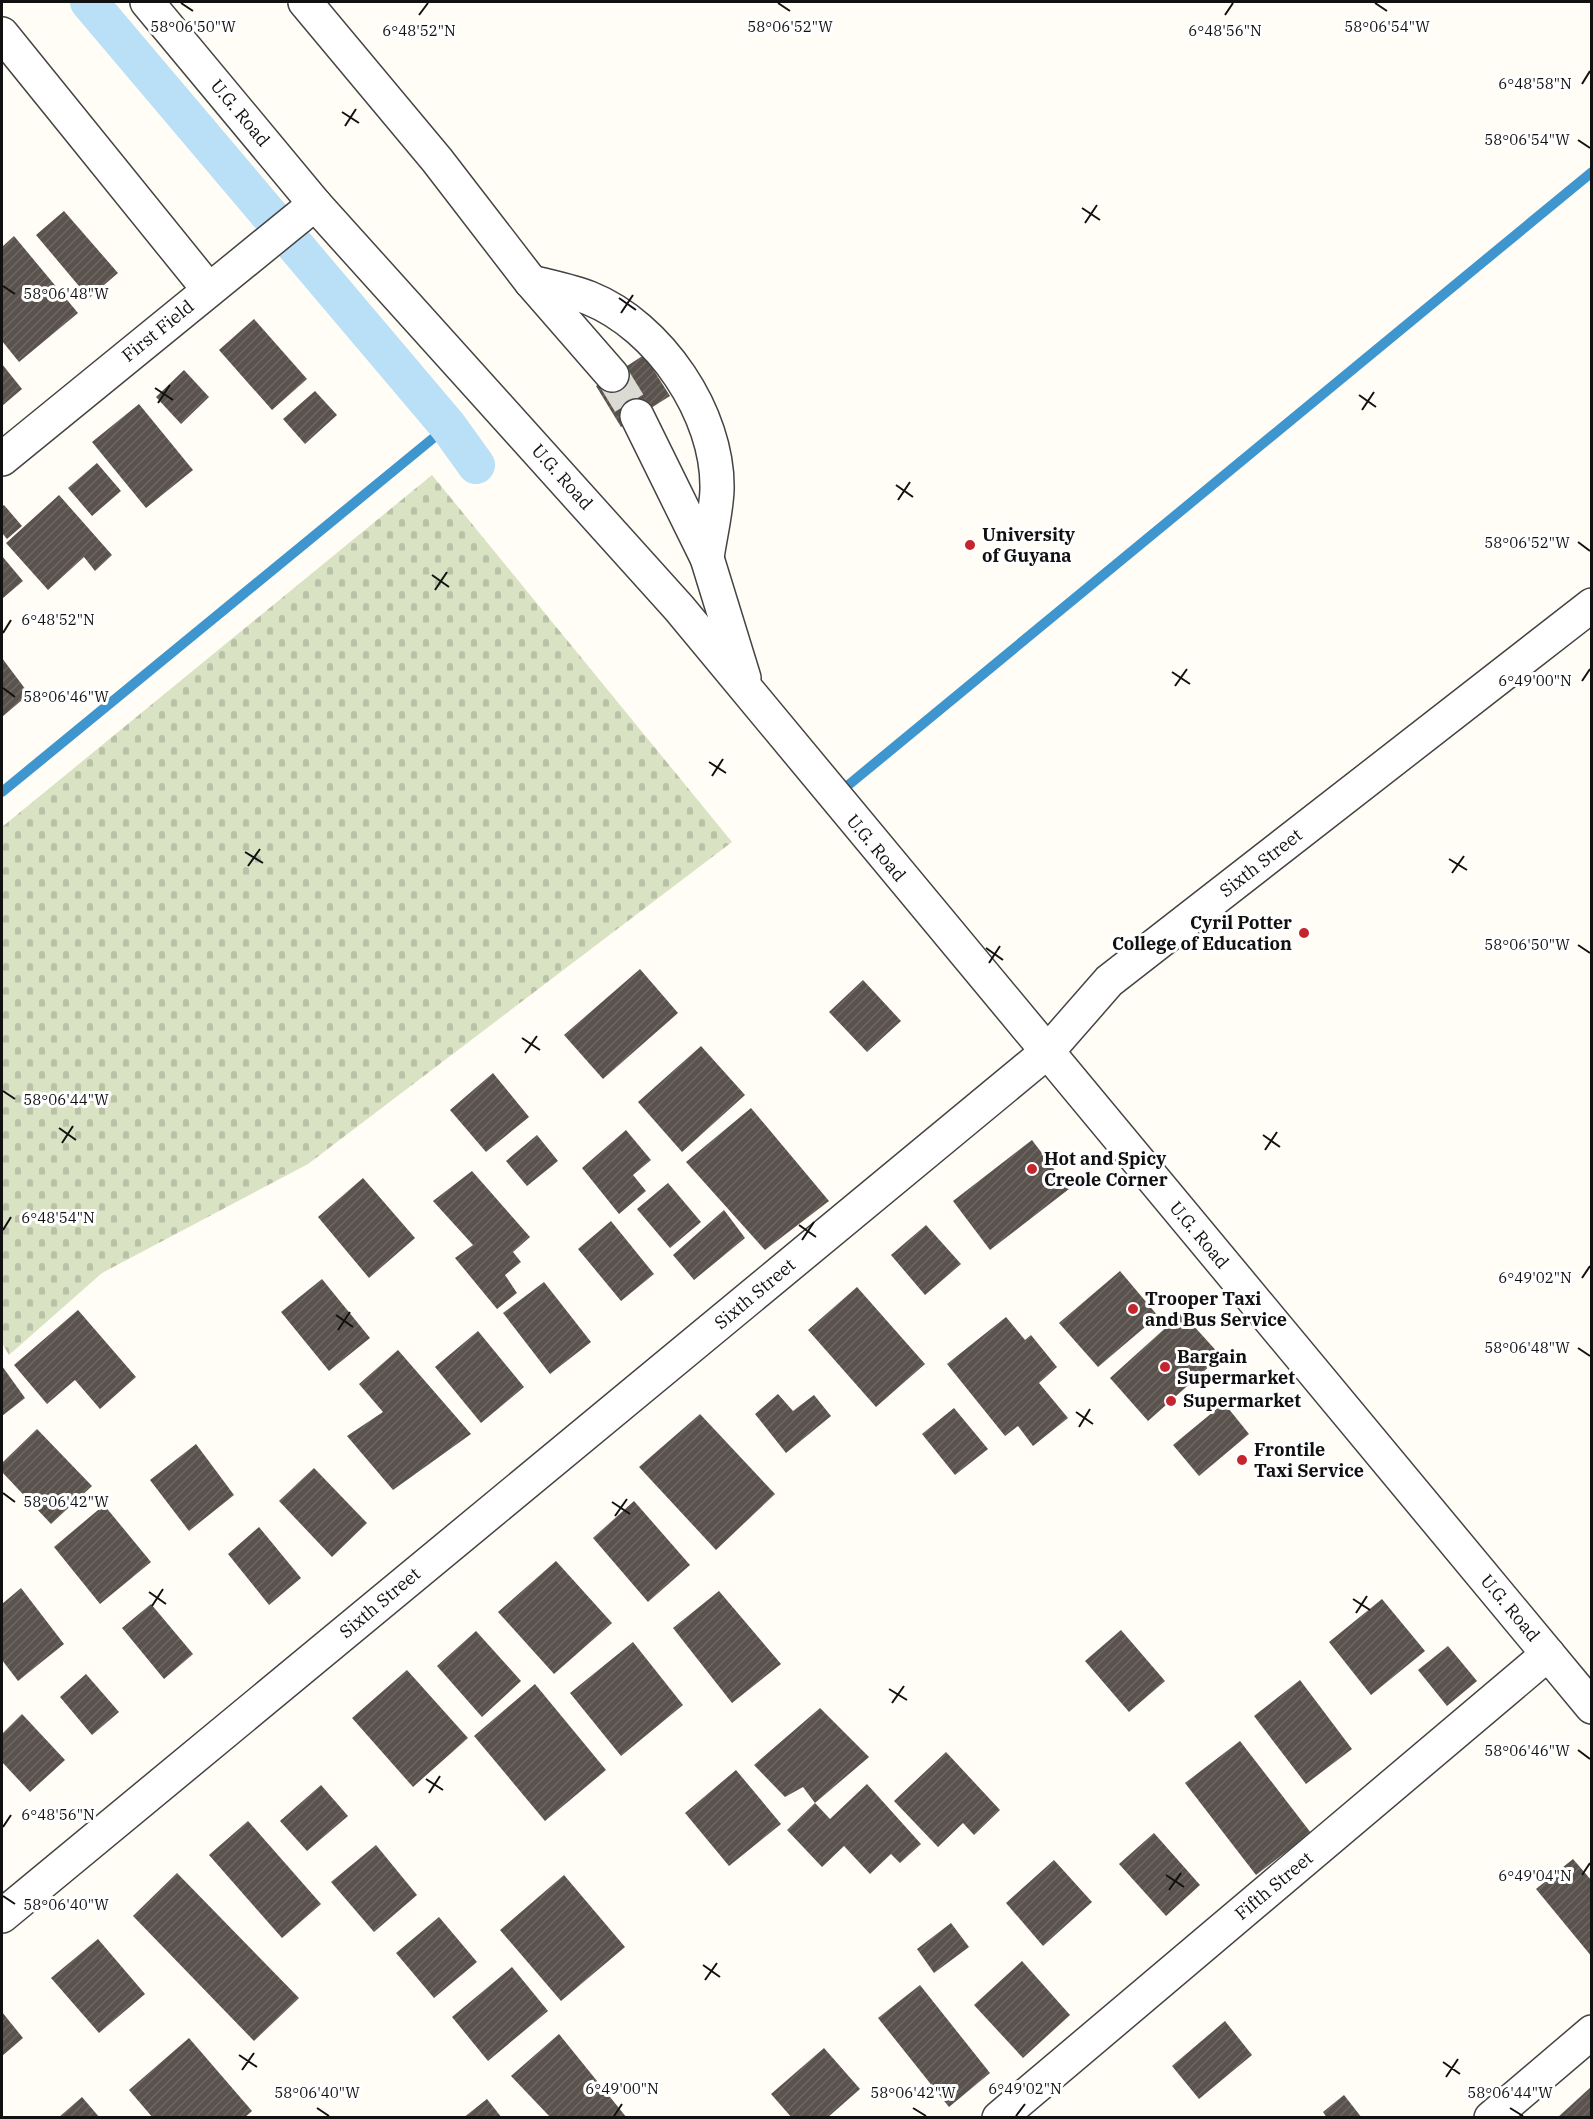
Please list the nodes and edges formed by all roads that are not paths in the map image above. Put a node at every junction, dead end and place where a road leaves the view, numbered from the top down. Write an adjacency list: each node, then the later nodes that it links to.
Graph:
1 (147, 2): 4 (street, U.G. Road)
2 (305, 2): 5 (street)
3 (2, 34): 6 (street)
4 (304, 213): 6 (street, First Field); 12 (street, U.G. Road)
5 (531, 282): 7 (street); 10 (street)
6 (209, 290): 9 (street, First Field)
7 (612, 375)
8 (638, 416): 10 (street)
9 (2, 459)
10 (707, 558): 12 (street)
11 (1592, 605): 13 (street, Sixth Street)
12 (749, 694): 13 (street, U.G. Road)
13 (1047, 1052): 14 (street, U.G. Road); 16 (street, Sixth Street)
14 (1548, 1654): 15 (street, U.G. Road); 18 (street, Fifth Street)
15 (1592, 1707)
16 (2, 1916)
17 (1592, 2032): 19 (street)
18 (999, 2118)
19 (1491, 2118)

